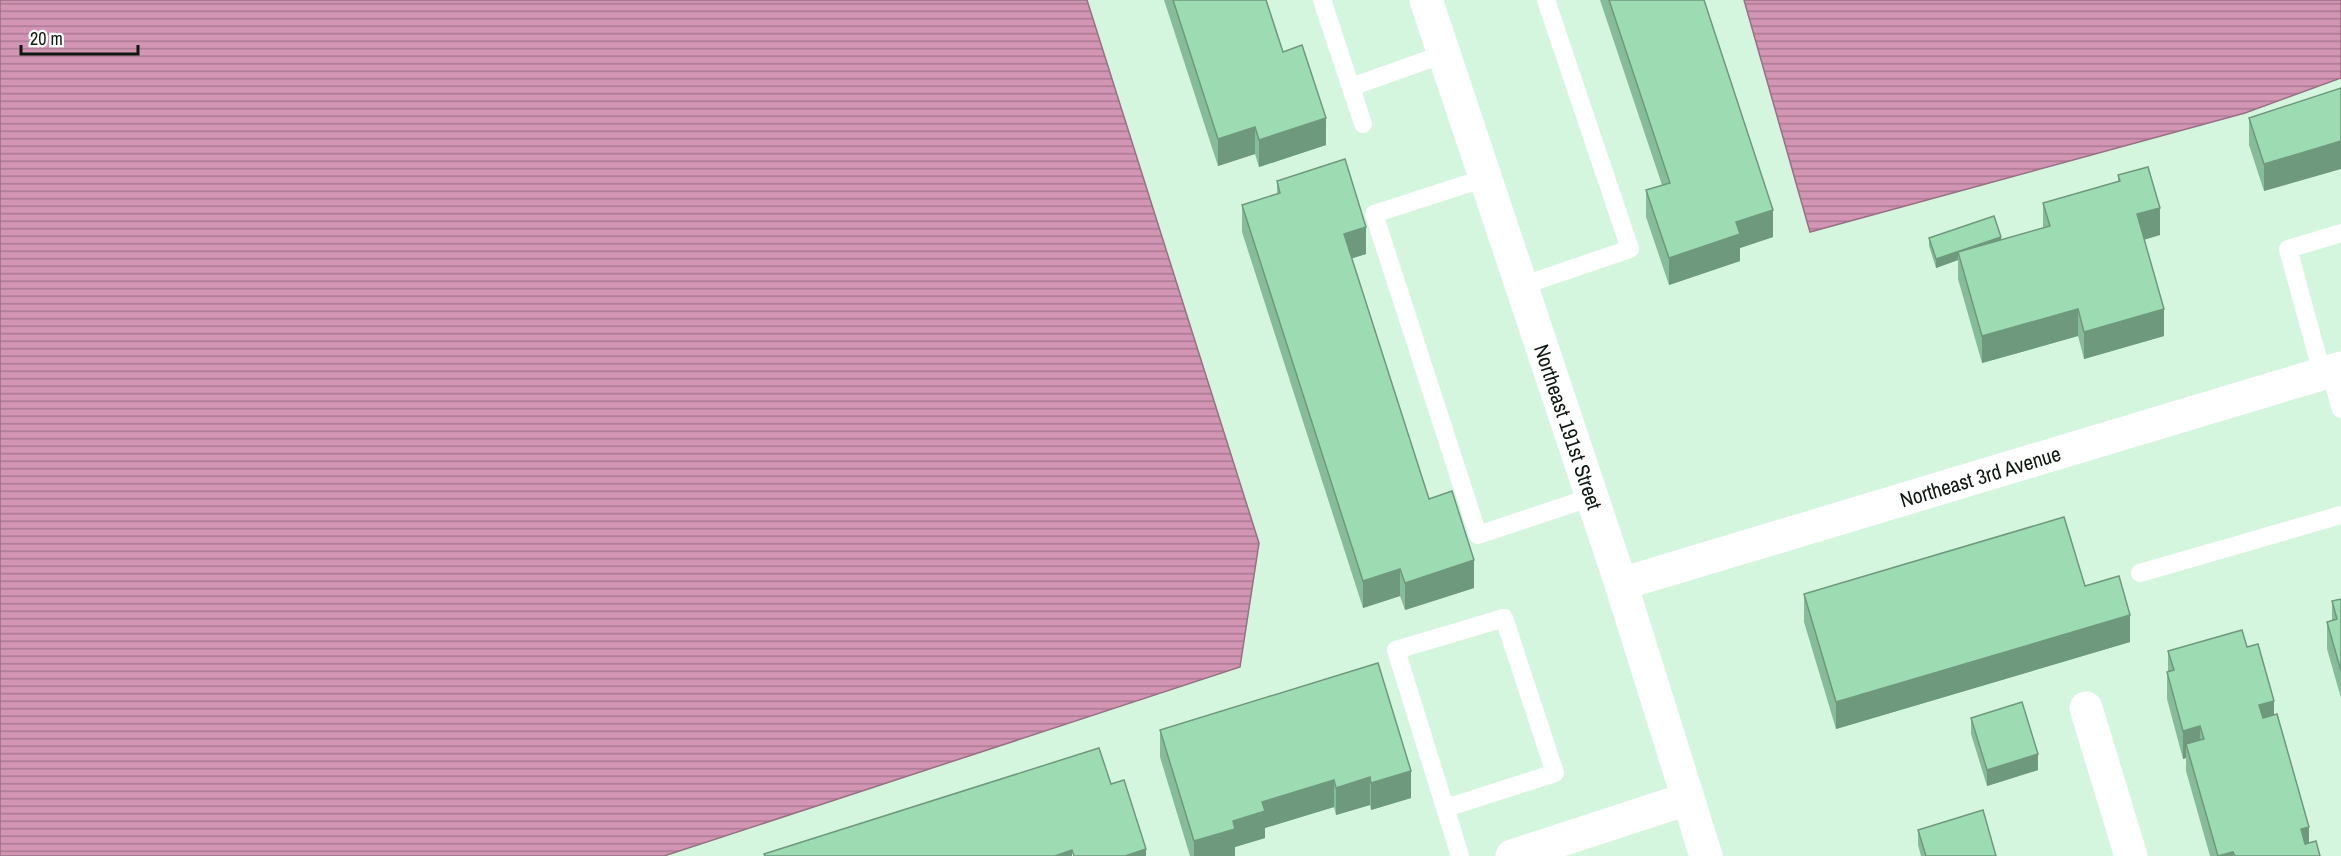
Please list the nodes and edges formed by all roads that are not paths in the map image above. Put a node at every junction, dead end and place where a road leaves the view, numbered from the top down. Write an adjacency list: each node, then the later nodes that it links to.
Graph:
1 (1322, 0): 5 (lane)
2 (1426, 0): 4 (street, Northeast 191st Street)
3 (1546, 0): 9 (lane)
4 (1444, 54): 5 (lane); 7 (street, Northeast 191st Street)
5 (1351, 87): 6 (lane)
6 (1363, 124)
7 (1485, 178): 9 (street, Northeast 191st Street); 12 (lane)
8 (2341, 233): 10 (lane)
9 (1521, 285): 12 (street, Northeast 191st Street)
10 (2331, 370): 11 (lane); 15 (street, Northeast 3rd Avenue)
11 (2341, 410)
12 (1592, 497): 15 (street, Northeast 191st Street)
13 (2341, 515): 14 (lane)
14 (2140, 573)
15 (1621, 584): 17 (street, Northeast 191st Street)
16 (2086, 708): 22 (street)
17 (1687, 800): 20 (street); 21 (street, Northeast 191st Street)
18 (1446, 808): 18 (lane); 19 (lane)
19 (1460, 856)
20 (1512, 856)
21 (1707, 856)
22 (2131, 856)

